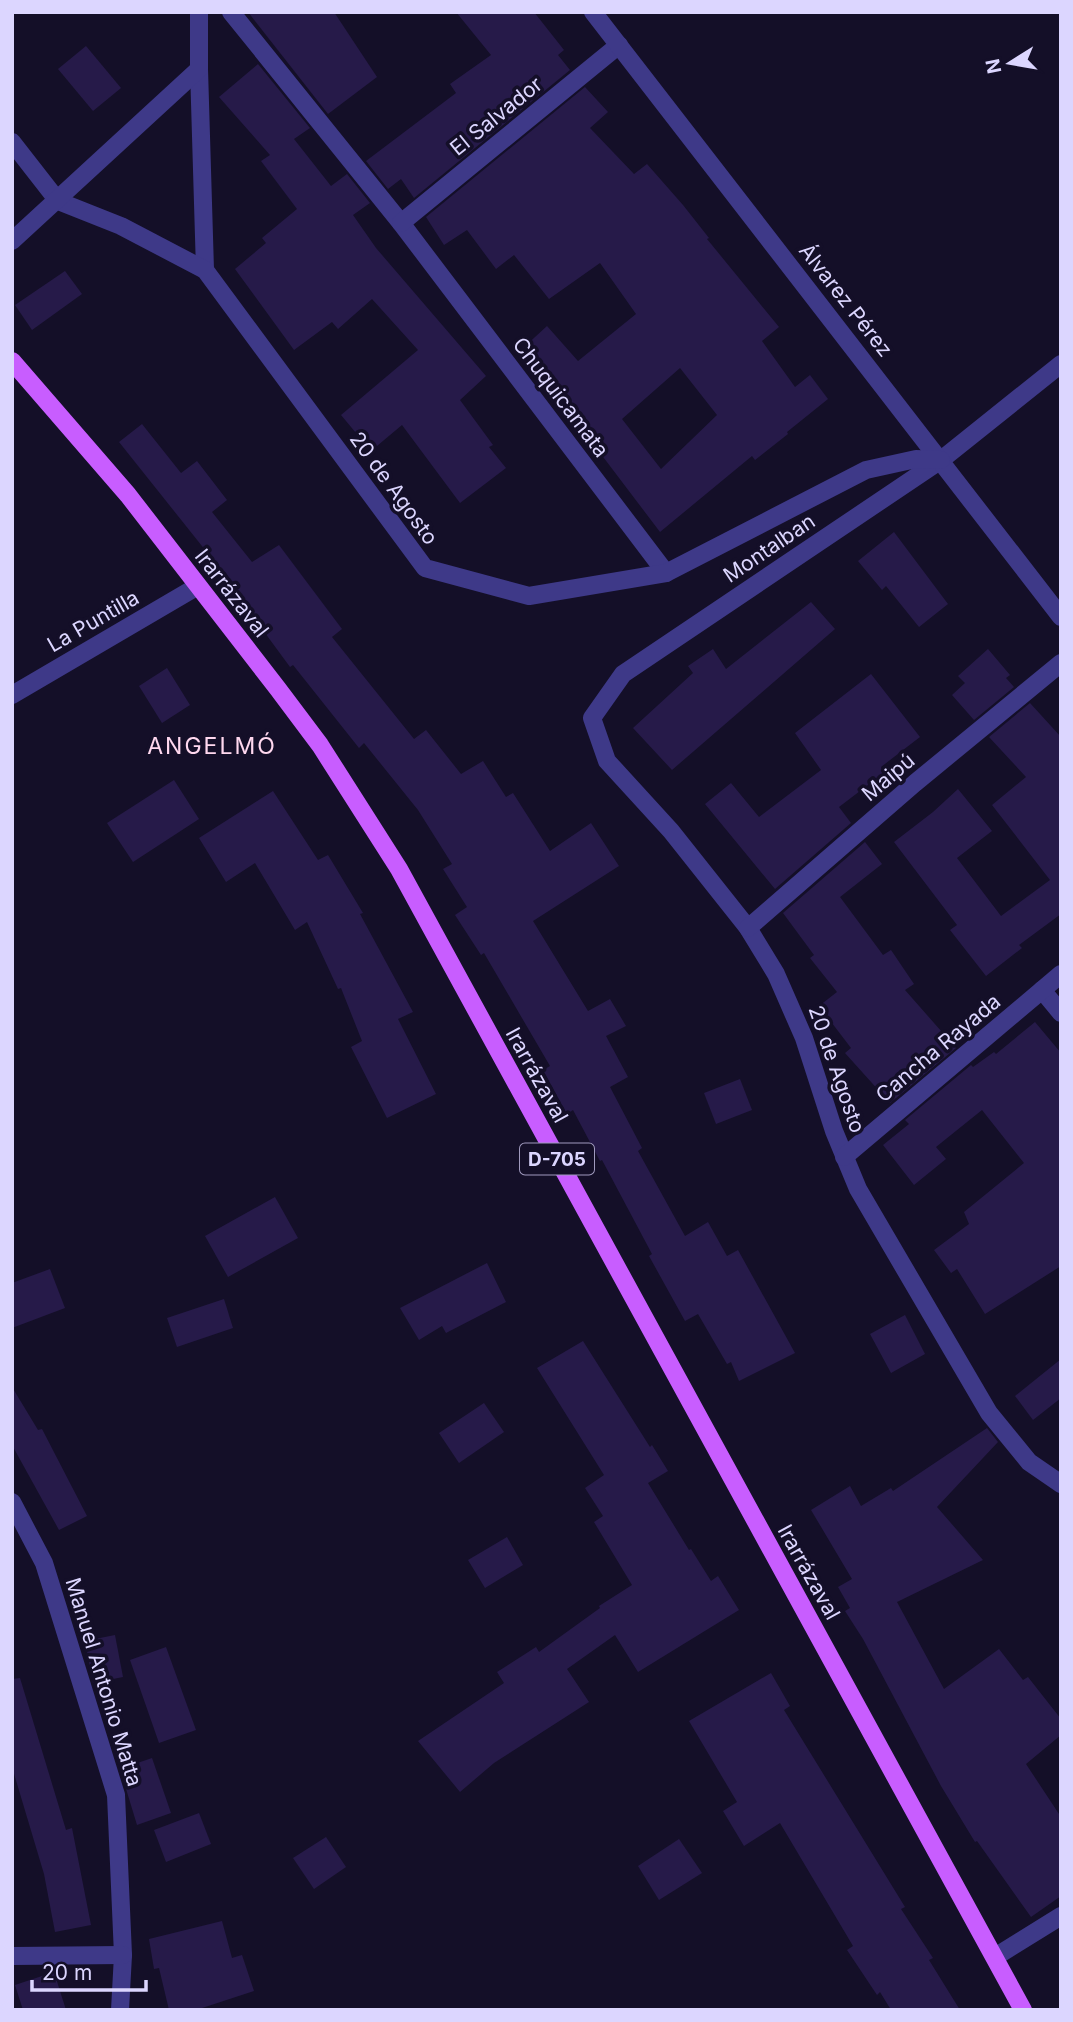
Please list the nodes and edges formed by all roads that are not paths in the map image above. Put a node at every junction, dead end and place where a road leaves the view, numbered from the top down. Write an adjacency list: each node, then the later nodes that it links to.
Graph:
1 (199, 12): 5 (street)
2 (231, 12): 8 (street, Chuquicamata)
3 (593, 12): 4 (street, Álvarez Pérez)
4 (619, 45): 8 (street, El Salvador); 13 (street, Álvarez Pérez)
5 (199, 69): 7 (street); 10 (street)
6 (12, 142): 7 (street)
7 (58, 201): 9 (street); 10 (street, 20 de Agosto)
8 (401, 223): 14 (street, Chuquicamata)
9 (12, 241)
10 (205, 270): 14 (street, 20 de Agosto)
11 (12, 361): 15 (main road, Irarrázaval / D-705)
12 (1061, 364): 13 (street, Montalban)
13 (941, 460): 14 (street); 16 (street, Álvarez Pérez); 18 (street, Montalban)
14 (666, 573)
15 (198, 586): 19 (street, La Puntilla); 31 (main road, Irarrázaval / D-705)
16 (1061, 617)
17 (1061, 663): 20 (street, Maipú)
18 (623, 674): 20 (street, 20 de Agosto)
19 (12, 695)
20 (748, 928): 24 (street, 20 de Agosto)
21 (1061, 974): 22 (street, Cancha Rayada)
22 (1042, 990): 23 (street); 24 (street, Cancha Rayada)
23 (1061, 1013)
24 (844, 1157): 26 (street, 20 de Agosto)
25 (1061, 1463): 26 (street)
26 (1054, 1480)
27 (12, 1502): 29 (street, Manuel Antonio Matta)
28 (1061, 1916): 31 (street)
29 (123, 1955): 30 (street); 32 (street, Manuel Antonio Matta)
30 (12, 1956)
31 (995, 1957): 33 (main road, Irarrázaval / D-705)
32 (120, 2010)
33 (1023, 2010)

